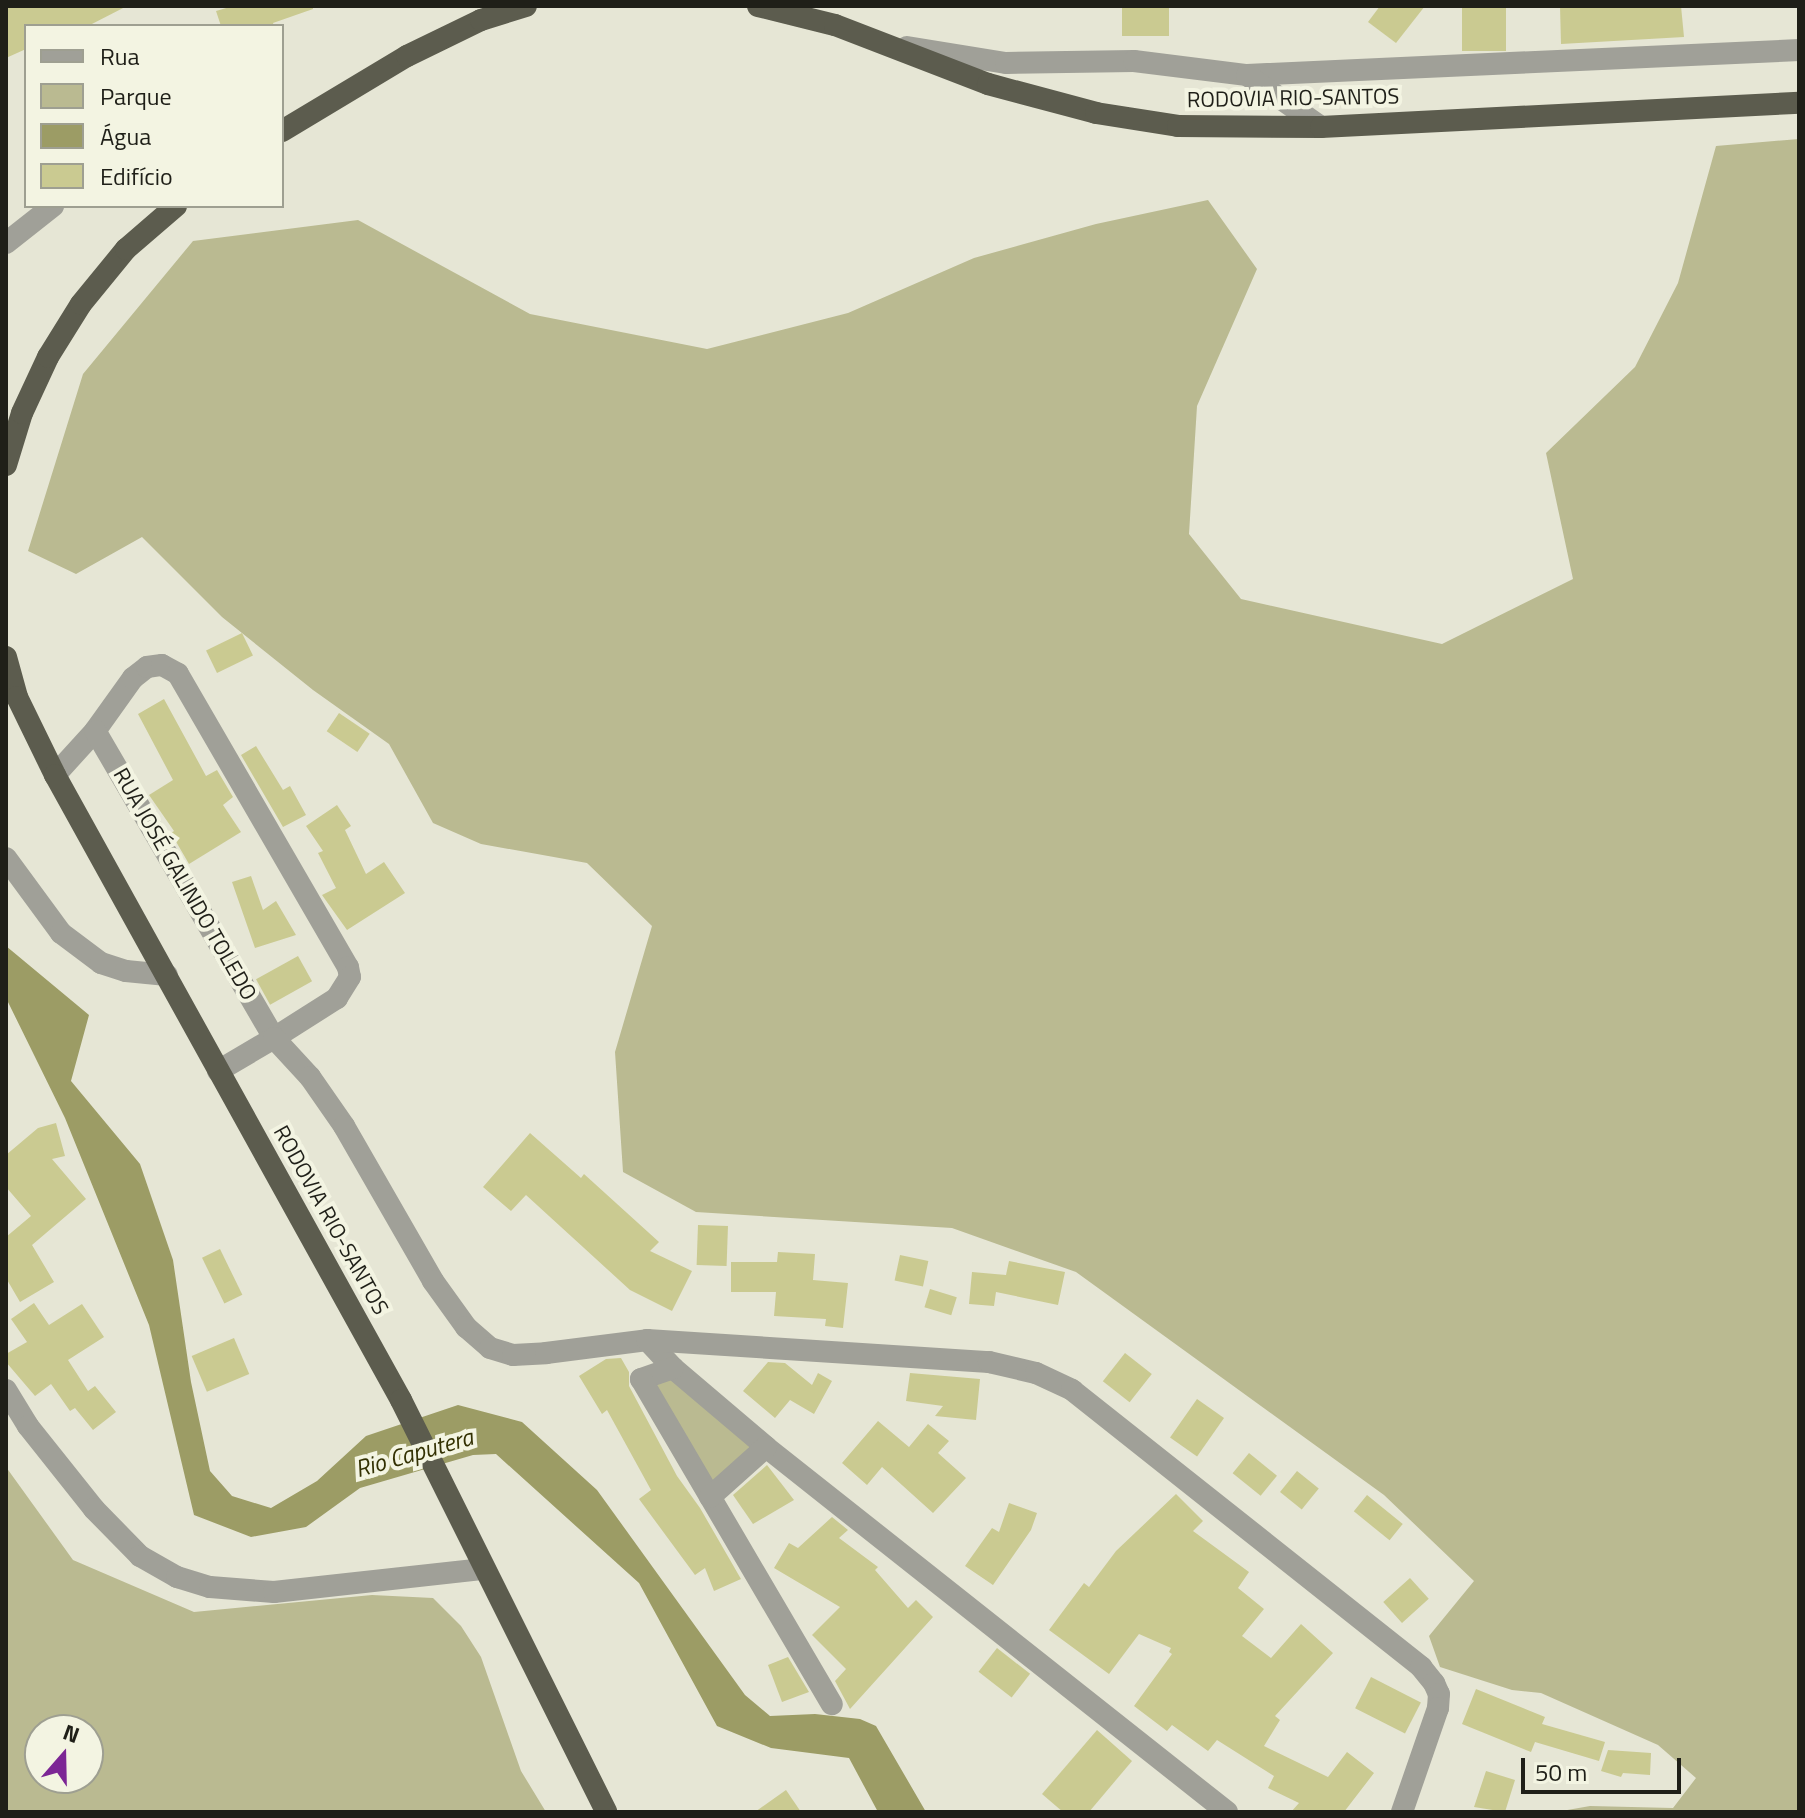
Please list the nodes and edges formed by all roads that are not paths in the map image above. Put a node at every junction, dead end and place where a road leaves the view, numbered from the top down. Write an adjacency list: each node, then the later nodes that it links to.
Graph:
1 (526, 6): 8 (highway)
2 (758, 6): 3 (highway, RODOVIA RIO-SANTOS)
3 (889, 44): 5 (street); 7 (highway, RODOVIA RIO-SANTOS)
4 (1799, 50): 5 (street)
5 (1247, 75): 7 (street)
6 (1799, 103): 7 (highway, RODOVIA RIO-SANTOS)
7 (1321, 127)
8 (284, 130)
9 (50, 208): 11 (street)
10 (174, 208): 12 (highway)
11 (6, 243)
12 (6, 465)
13 (6, 657): 15 (highway, RODOVIA RIO-SANTOS)
14 (95, 731): 15 (street); 18 (street, RUA JOSÉ GALINDO TOLEDO); 18 (street)
15 (55, 775): 17 (highway, RODOVIA RIO-SANTOS)
16 (6, 858): 17 (street)
17 (167, 975): 19 (highway, RODOVIA RIO-SANTOS)
18 (274, 1038): 19 (street); 20 (street, RUA JOSÉ GALINDO TOLEDO)
19 (218, 1071): 25 (highway, RODOVIA RIO-SANTOS)
20 (647, 1340): 21 (street); 29 (street, RUA JOSÉ GALINDO TOLEDO)
21 (673, 1368): 23 (street); 24 (street)
22 (6, 1390): 25 (street)
23 (766, 1447): 24 (street); 28 (street)
24 (710, 1497): 26 (street)
25 (484, 1569): 27 (highway, RODOVIA RIO-SANTOS)
26 (832, 1704)
27 (606, 1812)
28 (1227, 1812)
29 (1402, 1812)

